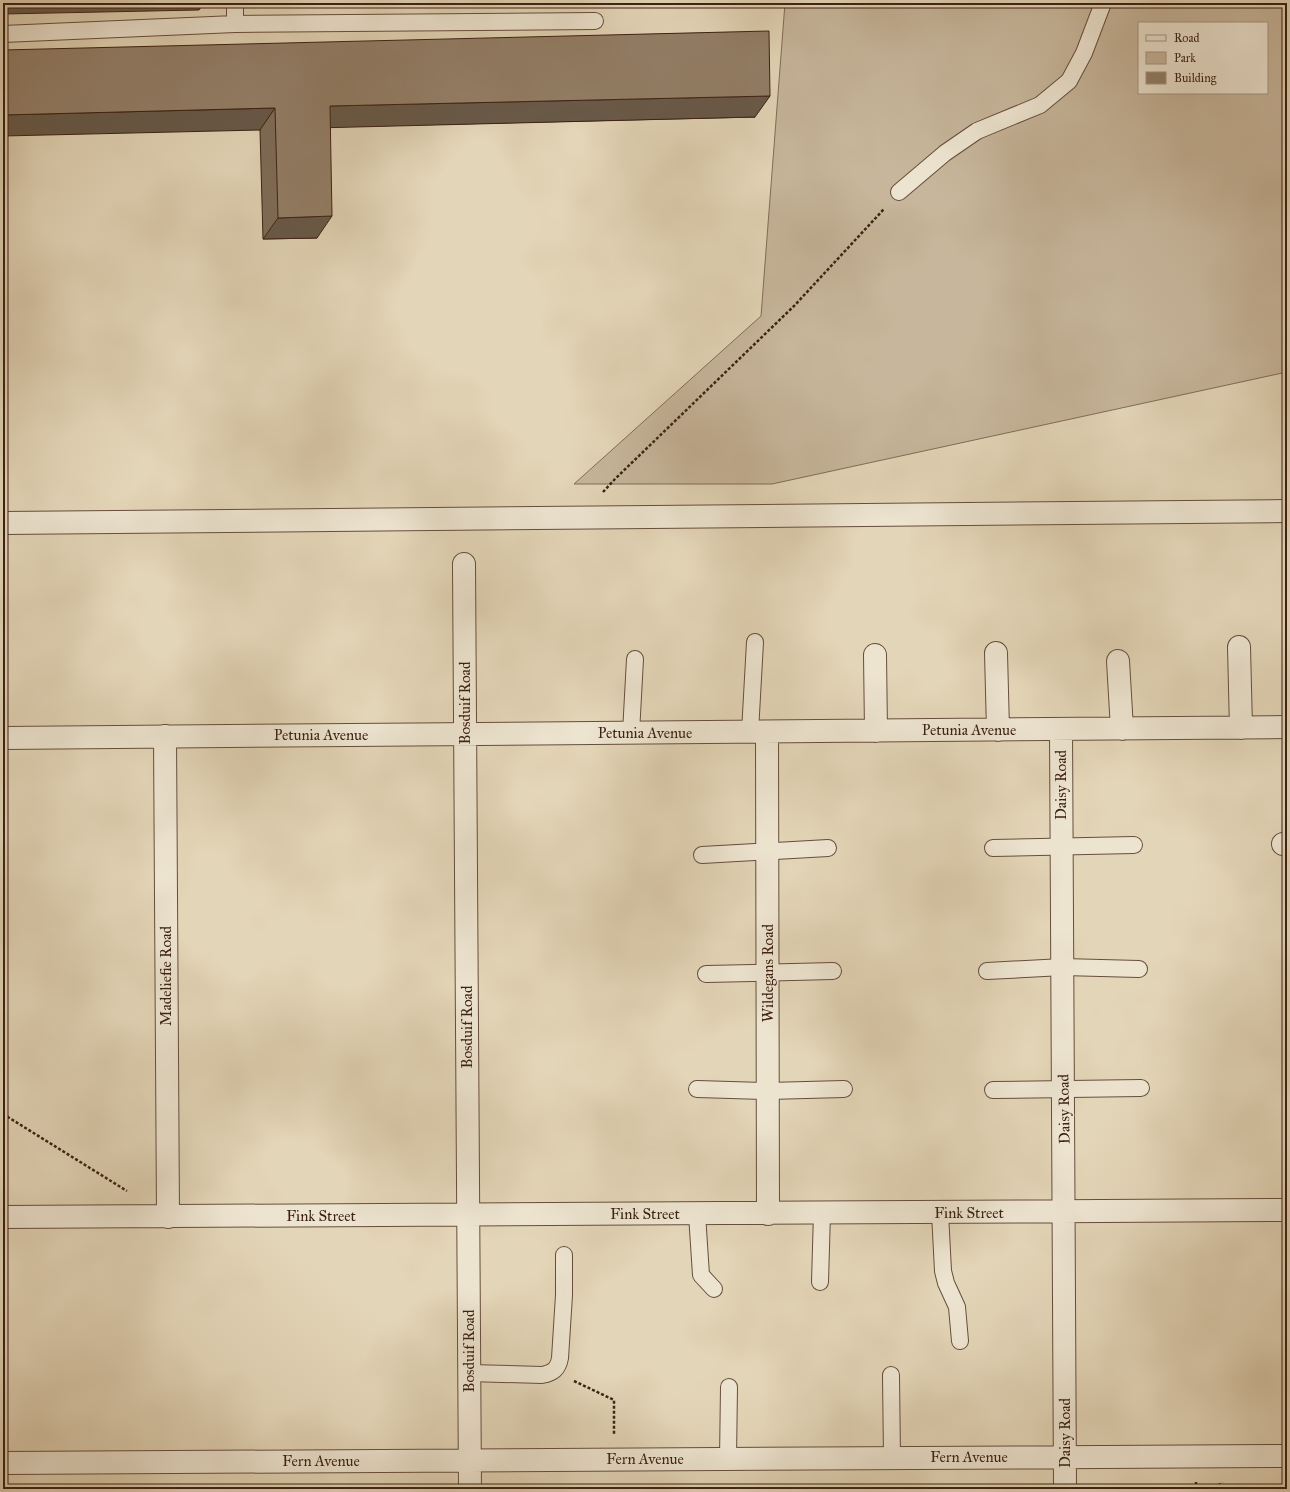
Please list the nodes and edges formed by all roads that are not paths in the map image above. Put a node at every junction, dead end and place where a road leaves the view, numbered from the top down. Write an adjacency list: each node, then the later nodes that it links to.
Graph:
1 (235, 3): 4 (lane)
2 (1103, 3): 6 (lane)
3 (595, 21): 4 (lane)
4 (235, 24): 5 (lane)
5 (3, 34)
6 (899, 192)
7 (1287, 511): 8 (street)
8 (3, 523)
9 (464, 564): 24 (street, Bosduif Road)
10 (755, 642): 22 (lane)
11 (1239, 647): 17 (street)
12 (996, 653): 20 (street)
13 (875, 655): 21 (street)
14 (635, 659): 23 (lane)
15 (1118, 661): 19 (street)
16 (1287, 727): 17 (street, Petunia Avenue)
17 (1241, 728): 19 (street, Petunia Avenue)
18 (1061, 729): 19 (street, Petunia Avenue); 20 (street, Petunia Avenue); 28 (street, Daisy Road)
19 (1122, 729)
20 (998, 730): 21 (street, Petunia Avenue)
21 (876, 731): 22 (street, Petunia Avenue)
22 (759, 732): 23 (street, Petunia Avenue); 31 (street, Wildegans Road)
23 (631, 733): 24 (street, Petunia Avenue)
24 (465, 734): 25 (street, Petunia Avenue); 51 (street, Bosduif Road)
25 (165, 736): 26 (street, Petunia Avenue); 53 (street, Madeliefie Road)
26 (3, 738)
27 (1134, 845): 28 (lane)
28 (1062, 846): 30 (lane); 33 (street, Daisy Road)
29 (828, 848): 31 (lane)
30 (993, 848)
31 (768, 850): 32 (lane); 37 (street, Wildegans Road)
32 (702, 855)
33 (1063, 967): 34 (lane); 36 (lane); 43 (street, Daisy Road)
34 (1139, 969)
35 (833, 971): 37 (lane)
36 (987, 971)
37 (768, 972): 38 (lane); 44 (street, Wildegans Road)
38 (706, 974)
39 (1141, 1088): 43 (lane)
40 (697, 1089): 44 (lane)
41 (844, 1089): 44 (lane)
42 (993, 1090): 43 (lane)
43 (1064, 1090): 46 (street, Daisy Road)
44 (768, 1092): 50 (street, Wildegans Road)
45 (1287, 1210): 46 (street, Fink Street)
46 (1065, 1212): 48 (street, Fink Street); 62 (street, Daisy Road)
47 (822, 1213): 48 (street, Fink Street); 50 (street, Fink Street); 55 (lane)
48 (940, 1213): 57 (lane)
49 (696, 1214): 50 (street, Fink Street); 51 (street, Fink Street); 56 (lane)
50 (768, 1214)
51 (468, 1216): 53 (street, Fink Street); 58 (street, Bosduif Road)
52 (3, 1217): 53 (street, Fink Street)
53 (168, 1217)
54 (564, 1255): 58 (lane)
55 (820, 1282)
56 (714, 1289)
57 (960, 1341)
58 (469, 1374): 65 (street, Bosduif Road)
59 (891, 1375): 63 (lane)
60 (729, 1387): 64 (lane)
61 (1287, 1456): 62 (street, Fern Avenue)
62 (1065, 1457): 63 (street, Fern Avenue); 68 (street, Daisy Road)
63 (892, 1458): 64 (street, Fern Avenue)
64 (728, 1459): 65 (street, Fern Avenue)
65 (470, 1460): 66 (street, Fern Avenue); 67 (street, Bosduif Road)
66 (3, 1463)
67 (470, 1489)
68 (1065, 1489)

